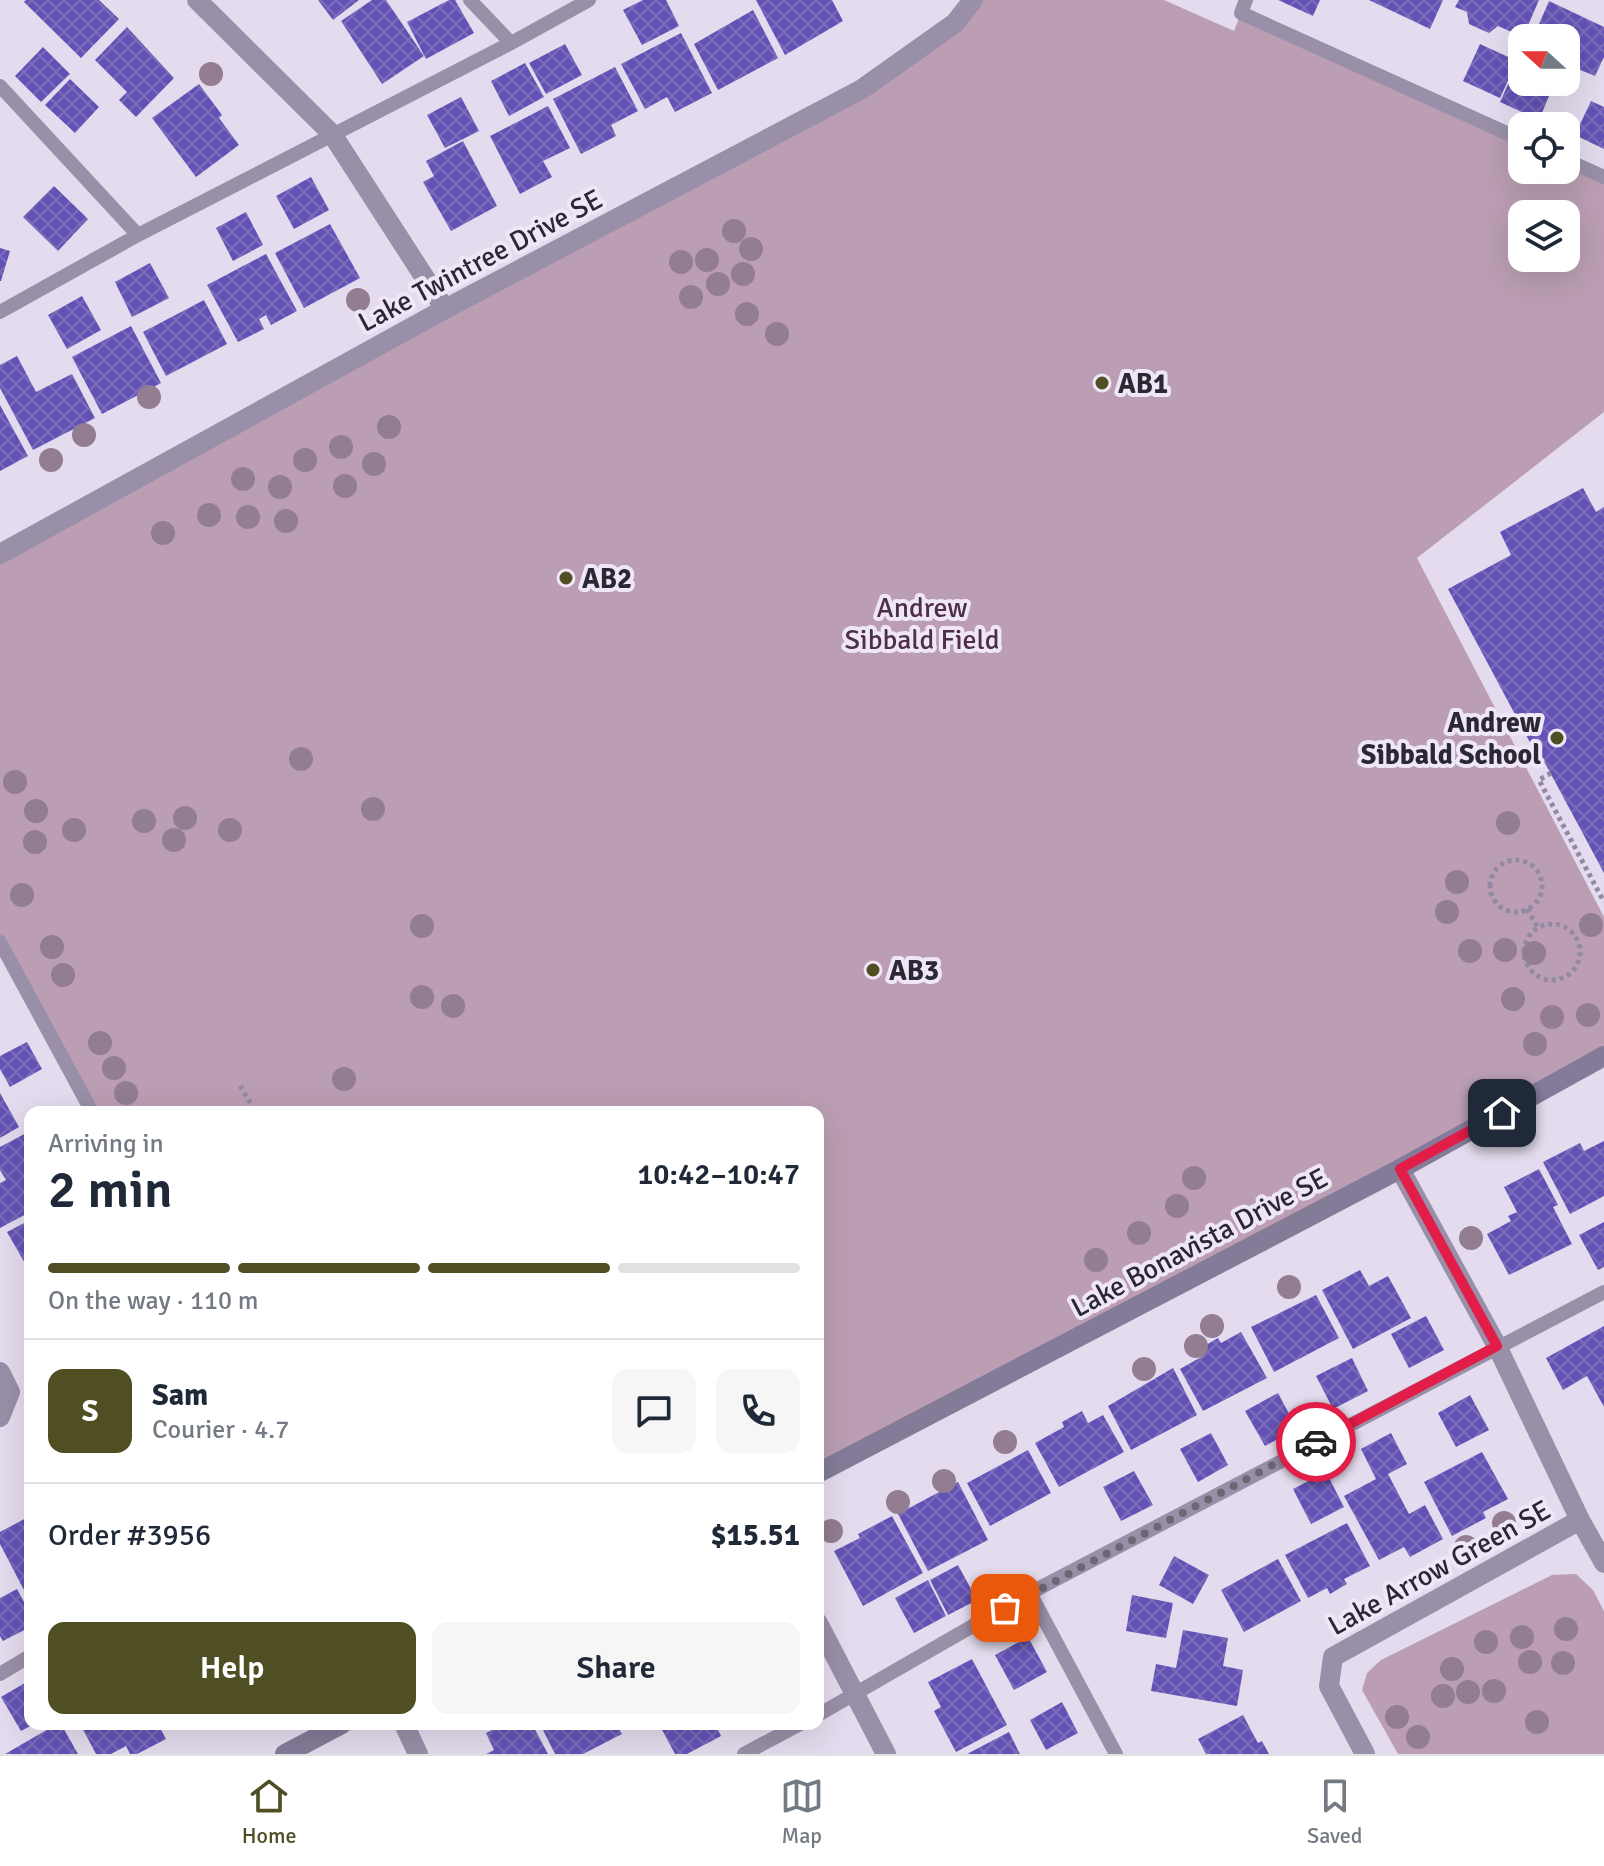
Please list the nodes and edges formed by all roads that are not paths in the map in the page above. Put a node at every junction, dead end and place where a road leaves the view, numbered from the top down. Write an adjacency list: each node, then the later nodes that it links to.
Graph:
1 (197, 0): 8 (street)
2 (470, 0): 6 (lane)
3 (589, 0): 6 (lane)
4 (973, 0): 13 (street, Lake Twintree Drive SE)
5 (1246, 0): 9 (lane)
6 (511, 43): 8 (lane)
7 (0, 86): 12 (lane)
8 (332, 134): 12 (lane); 13 (street)
9 (1508, 134)
10 (1580, 166): 11 (lane)
11 (1604, 177)
12 (138, 235): 14 (lane)
13 (445, 309): 15 (street, Lake Twintree Drive SE)
14 (0, 312)
15 (0, 554)
16 (0, 942): 18 (lane)
17 (1604, 1056): 19 (street, Lake Bonavista Drive SE)
18 (89, 1106)
19 (1400, 1169): 21 (street, Lake Arrow Green SE); 24 (street, Lake Bonavista Drive SE)
20 (1604, 1292): 21 (lane)
21 (1497, 1346): 25 (street, Lake Arrow Green SE); 27 (lane)
22 (0, 1372): 23 (street)
23 (0, 1417)
24 (824, 1470)
25 (1580, 1520): 26 (street, Lake Arrow Green SE); 41 (street, Lake Arrow Green SE)
26 (1604, 1563)
27 (1030, 1593): 31 (lane); 40 (lane)
28 (824, 1635): 31 (street)
29 (24, 1660): 30 (lane)
30 (0, 1674)
31 (854, 1695): 32 (lane); 39 (street)
32 (824, 1712)
33 (331, 1730): 36 (street)
34 (407, 1730): 37 (street)
35 (789, 1730): 38 (lane)
36 (285, 1754)
37 (418, 1754)
38 (744, 1754)
39 (886, 1754)
40 (1116, 1754)
41 (1365, 1754)

